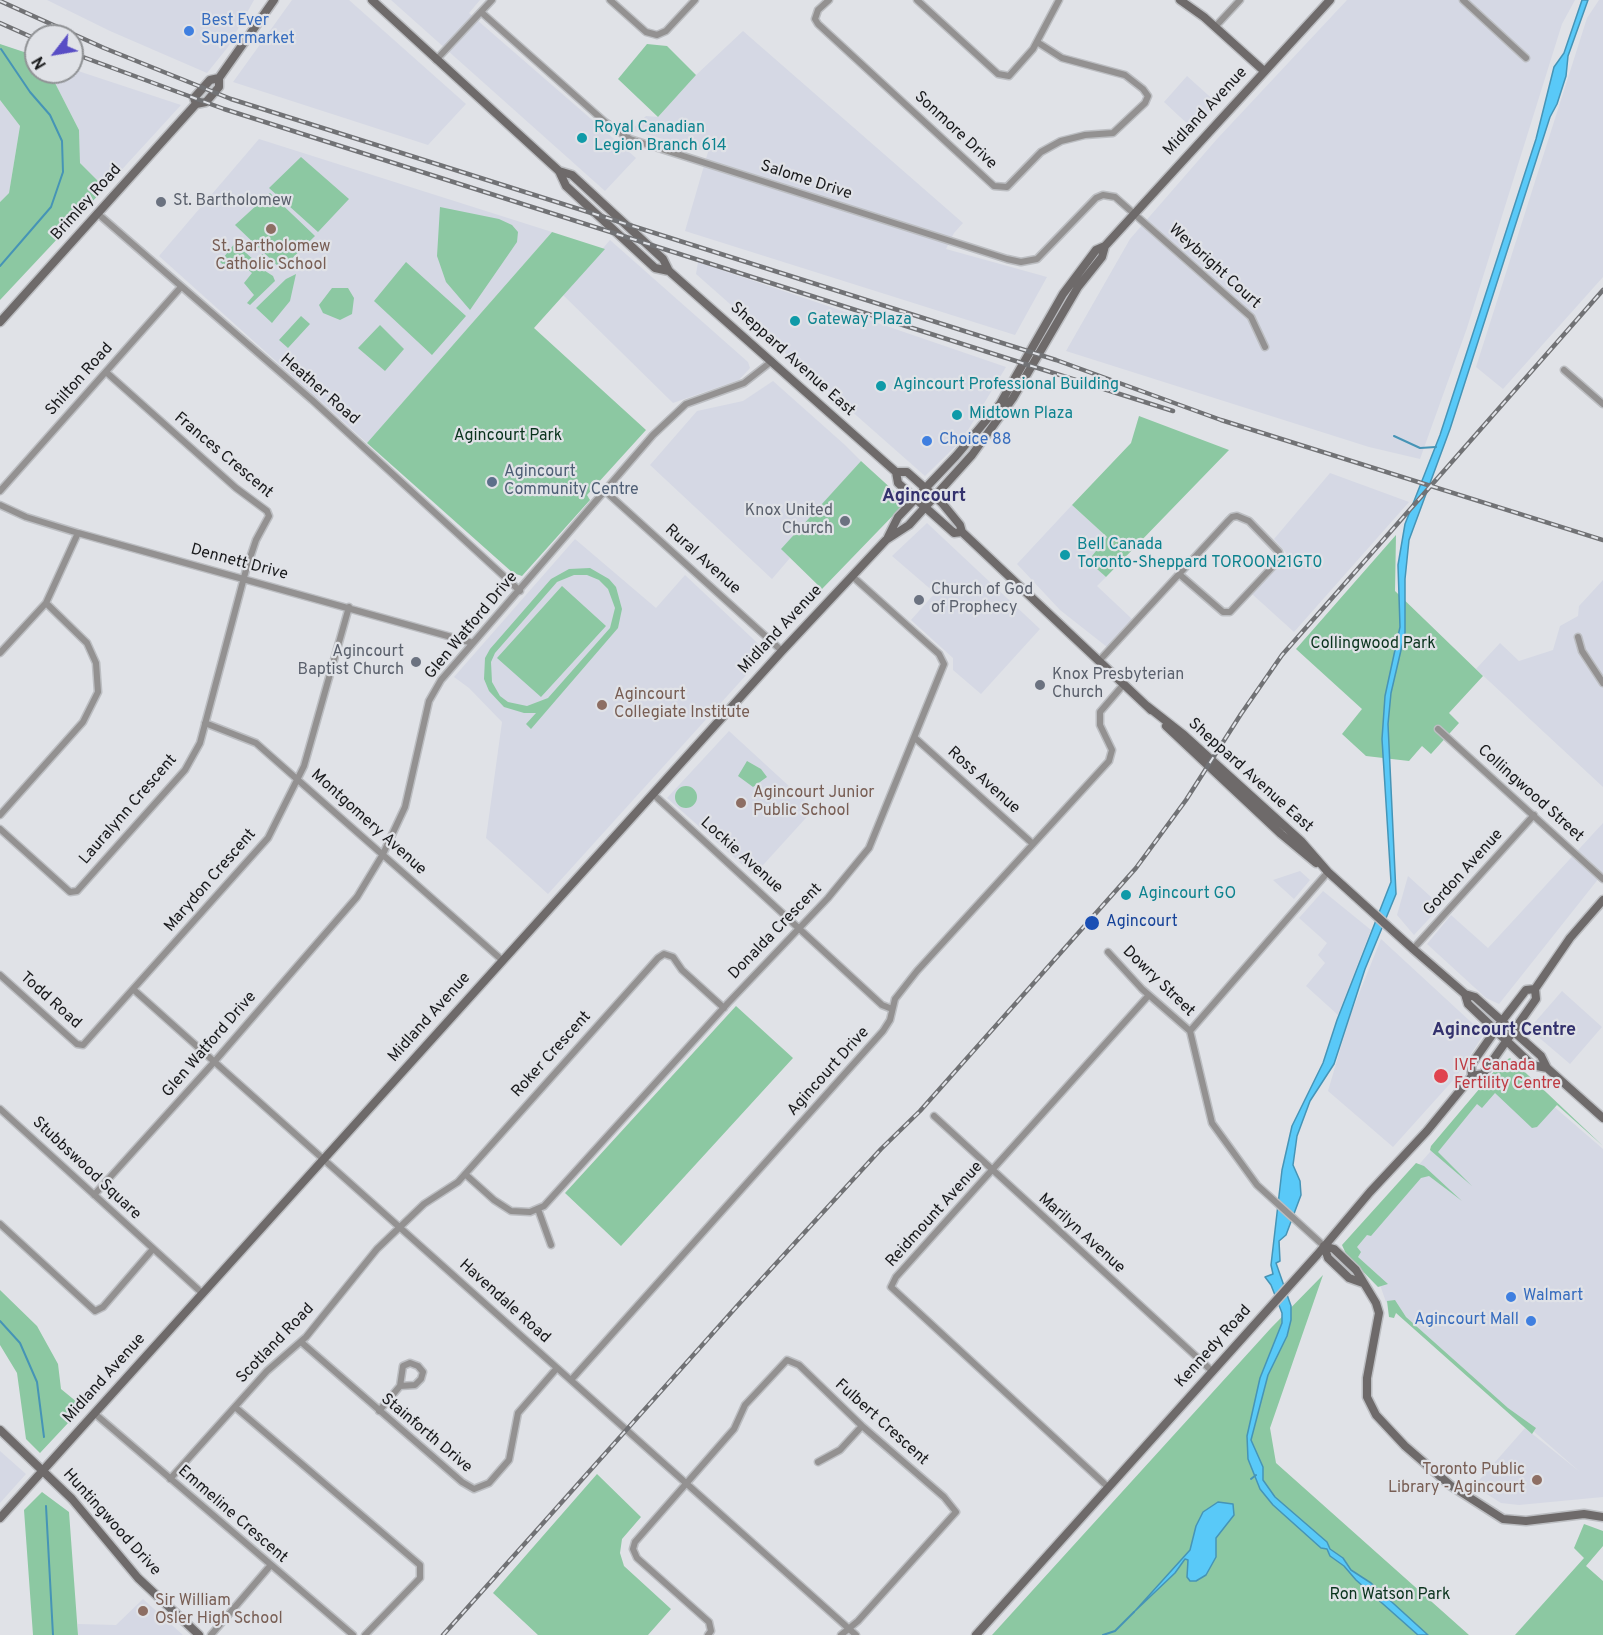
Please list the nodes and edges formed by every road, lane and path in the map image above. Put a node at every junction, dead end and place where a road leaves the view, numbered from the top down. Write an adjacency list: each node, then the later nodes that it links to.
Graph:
1 (274, 0): 19 (main road, Brimley Road)
2 (372, 0): 17 (main road, Sheppard Avenue East)
3 (492, 0): 13 (street)
4 (610, 0): 5 (street)
5 (695, 0)
6 (829, 0): 15 (street, Sonmore Drive)
7 (917, 0): 15 (street)
8 (1059, 0): 15 (street)
9 (1180, 0): 14 (main road)
10 (1240, 0): 14 (street)
11 (1330, 0): 18 (main road, Midland Avenue)
12 (1463, 0): 16 (street)
13 (481, 12): 17 (street); 20 (street, Salome Drive)
14 (1215, 27): 18 (main road)
15 (1037, 42)
16 (1526, 58)
17 (436, 60): 25 (main road, Sheppard Avenue East)
18 (1264, 71): 20 (main road, Midland Avenue)
19 (97, 213): 22 (street, Heather Road); 23 (main road, Brimley Road)
20 (1134, 213): 21 (main road, Midland Avenue); 24 (street, Weybright Court)
21 (1105, 246): 30 (main road, Midland Avenue); 34 (main road, Midland Avenue)
22 (181, 287): 27 (street, Shilton Road); 43 (street, Heather Road)
23 (0, 322)
24 (1265, 347)
25 (772, 361): 29 (main road, Sheppard Avenue East); 32 (street, Glen Watford Drive)
26 (1564, 369): 28 (street)
27 (106, 372): 31 (street, Shilton Road); 42 (street, Frances Crescent)
28 (1603, 404)
29 (896, 472): 30 (main road, Sheppard Avenue East); 33 (main road, Sheppard Avenue East)
30 (925, 487): 33 (main road, Midland Avenue); 34 (main road, Sheppard Avenue East)
31 (0, 491)
32 (605, 491): 43 (street, Glen Watford Drive); 48 (street, Rural Avenue)
33 (915, 497): 36 (main road, Sheppard Avenue East); 39 (main road, Midland Avenue)
34 (935, 497): 36 (main road, Midland Avenue); 37 (main road, Sheppard Avenue East)
35 (0, 505): 38 (street, Dennett Drive)
36 (925, 507): 37 (main road, Sheppard Avenue East); 39 (main road, Midland Avenue)
37 (962, 532): 50 (main road, Sheppard Avenue East)
38 (78, 533): 42 (street, Dennett Drive); 44 (street)
39 (886, 540): 41 (main road, Midland Avenue)
40 (1179, 574): 40 (street); 50 (street)
41 (852, 576): 48 (main road, Midland Avenue); 55 (street, Donalda Crescent)
42 (244, 579): 45 (street, Dennett Drive); 53 (street, Lauralynn Crescent)
43 (520, 591): 47 (street, Glen Watford Drive)
44 (46, 603): 49 (street); 58 (street)
45 (348, 607): 47 (street, Dennett Drive); 56 (street, Marydon Crescent)
46 (1578, 637): 51 (street)
47 (473, 643): 62 (street, Glen Watford Drive)
48 (782, 651): 57 (main road, Midland Avenue)
49 (0, 653)
50 (1099, 661): 52 (main road, Sheppard Avenue East)
51 (1603, 683)
52 (1124, 684): 61 (street, Agincourt Drive); 63 (main road, Sheppard Avenue East)
53 (205, 723): 56 (street, Montgomery Avenue); 60 (street, Lauralynn Crescent)
54 (1438, 729): 59 (street, Collingwood Street)
55 (915, 738): 61 (street, Ross Avenue); 66 (street, Donalda Crescent)
56 (299, 779): 62 (street, Montgomery Avenue); 72 (street, Marydon Crescent)
57 (653, 794): 66 (street, Lockie Avenue); 69 (main road, Midland Avenue)
58 (0, 815)
59 (1534, 815): 64 (street, Collingwood Street); 67 (street, Gordon Avenue)
60 (0, 830)
61 (1033, 844): 76 (street, Agincourt Drive)
62 (383, 854): 69 (street, Montgomery Avenue); 83 (street, Glen Watford Drive)
63 (1329, 872): 67 (main road, Sheppard Avenue East); 78 (street)
64 (1603, 879)
65 (1603, 900): 71 (main road, Kennedy Road)
66 (800, 927): 75 (street, Donalda Crescent); 76 (street, Lockie Avenue)
67 (1413, 949): 73 (main road, Sheppard Avenue East)
68 (1108, 952): 74 (street, Dowry Street)
69 (502, 960): 89 (main road, Midland Avenue)
70 (0, 975): 82 (street, Todd Road)
71 (1535, 989): 77 (main road, Kennedy Road); 80 (main road, Kennedy Road)
72 (134, 990): 82 (street, Marydon Crescent); 83 (street, Havendale Road)
73 (1465, 994): 77 (main road, Sheppard Avenue East); 79 (main road, Sheppard Avenue East)
74 (1149, 995): 78 (street, Dowry Street); 90 (street, Reidmount Avenue)
75 (724, 1008): 91 (street, Roker Crescent); 93 (street, Donalda Crescent)
76 (892, 1009): 103 (street, Agincourt Drive)
77 (1502, 1021): 79 (main road, Kennedy Road); 80 (main road, Sheppard Avenue East)
78 (1190, 1031): 97 (street)
79 (1495, 1031): 81 (main road, Sheppard Avenue East); 85 (main road, Kennedy Road)
80 (1513, 1031): 81 (main road, Kennedy Road); 84 (main road, Sheppard Avenue East)
81 (1506, 1041): 84 (main road, Sheppard Avenue East); 85 (main road, Kennedy Road)
82 (83, 1045)
83 (215, 1061): 89 (street, Havendale Road); 92 (street, Glen Watford Drive)
84 (1546, 1068): 88 (main road, Sheppard Avenue East)
85 (1472, 1076): 97 (main road, Kennedy Road)
86 (0, 1109): 92 (street, Stubbswood Square)
87 (934, 1116): 90 (street, Marilyn Avenue)
88 (1603, 1118)
89 (325, 1159): 95 (street, Havendale Road); 99 (main road, Midland Avenue)
90 (993, 1172): 102 (street, Marilyn Avenue); 114 (street, Reidmount Avenue)
91 (465, 1174): 93 (street); 95 (street, Roker Crescent)
92 (94, 1195): 98 (street, Stubbswood Square)
93 (538, 1209): 96 (street)
94 (0, 1224): 98 (street)
95 (400, 1227): 100 (street, Scotland Road); 101 (street, Havendale Road)
96 (551, 1245)
97 (1324, 1246): 102 (main road, Kennedy Road); 115 (main road)
98 (153, 1249): 99 (street, Stubbswood Square)
99 (202, 1293): 107 (main road, Midland Avenue)
100 (301, 1342): 105 (street, Scotland Road); 106 (street, Stainforth Drive)
101 (557, 1368): 103 (street, Havendale Road); 106 (street, Stainforth Drive)
102 (1212, 1371): 114 (main road, Kennedy Road)
103 (571, 1380): 113 (street, Havendale Road)
104 (400, 1386): 106 (street)
105 (235, 1407): 112 (street, Scotland Road); 122 (street)
106 (379, 1411)
107 (94, 1413): 111 (main road, Midland Avenue); 112 (street, Emmeline Crescent)
108 (862, 1426): 110 (street); 113 (street, Fulbert Crescent); 118 (street, Fulbert Crescent)
109 (0, 1430): 111 (main road, Huntingwood Drive)
110 (818, 1462)
111 (43, 1471): 116 (main road, Midland Avenue); 119 (main road, Huntingwood Drive)
112 (170, 1479): 117 (street, Emmeline Crescent)
113 (686, 1483): 118 (street, Havendale Road); 123 (street)
114 (1108, 1486): 126 (main road, Kennedy Road)
115 (1603, 1517)
116 (0, 1518)
117 (270, 1566): 120 (street); 121 (street, Emmeline Crescent)
118 (849, 1629): 124 (street); 125 (street, Havendale Road)
119 (200, 1635)
120 (210, 1635)
121 (352, 1635)
122 (365, 1635)
123 (708, 1635)
124 (841, 1635)
125 (856, 1635)
126 (976, 1635)

